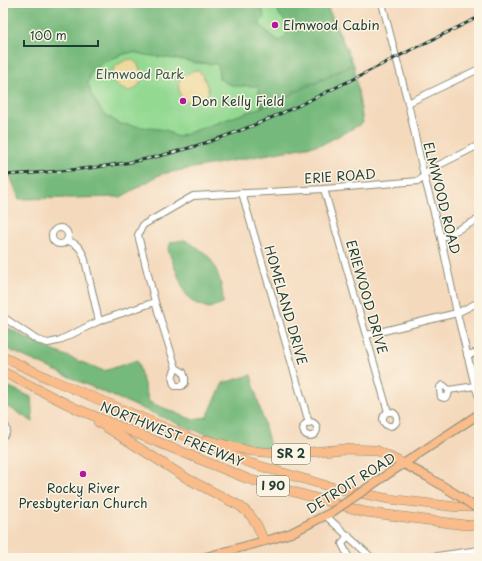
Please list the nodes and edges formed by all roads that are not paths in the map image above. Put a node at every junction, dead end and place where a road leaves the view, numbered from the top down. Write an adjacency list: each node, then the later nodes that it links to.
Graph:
1 (382, 3): 3 (street, ELMWOOD ROAD)
2 (479, 69): 3 (street)
3 (408, 103): 5 (street, ELMWOOD ROAD)
4 (479, 145): 5 (street, ERIE ROAD)
5 (424, 176): 6 (street, ERIE ROAD); 9 (street, ELMWOOD ROAD)
6 (324, 189): 7 (street, ERIE ROAD); 16 (street, ERIEWOOD DRIVE)
7 (242, 193): 11 (street, ERIE ROAD); 28 (street, HOMELAND DRIVE)
8 (479, 219): 9 (street)
9 (441, 238): 13 (street, ELMWOOD ROAD)
10 (67, 241): 15 (street)
11 (155, 302): 15 (street); 20 (street)
12 (479, 302): 13 (street)
13 (457, 313): 16 (street); 18 (street, ELMWOOD ROAD)
14 (3, 317): 15 (street)
15 (99, 321)
16 (367, 336): 26 (street, ERIEWOOD DRIVE)
17 (479, 352): 18 (street)
18 (467, 354): 22 (street, ELMWOOD ROAD)
19 (3, 357): 30 (highway, NORTHWEST FREEWAY / I 90)
20 (176, 368)
21 (3, 372): 25 (highway, NORTHWEST FREEWAY / I 90)
22 (475, 386): 23 (street); 24 (street, ELMWOOD ROAD)
23 (449, 390)
24 (479, 397)
25 (77, 409): 35 (highway, NORTHWEST FREEWAY / I 90); 37 (highway)
26 (388, 412)
27 (479, 414): 32 (main road, DETROIT ROAD)
28 (308, 423)
29 (3, 424): 31 (street)
30 (177, 432): 32 (highway, SR 2); 33 (highway, NORTHWEST FREEWAY / I 90)
31 (3, 436)
32 (404, 464): 33 (main road, bridge); 34 (main road, DETROIT ROAD, bridge)
33 (479, 508)
34 (329, 514): 36 (street); 37 (main road, DETROIT ROAD)
35 (479, 524)
36 (348, 535): 40 (street); 41 (street)
37 (264, 541): 39 (main road, DETROIT ROAD)
38 (479, 550): 42 (street)
39 (202, 558)
40 (349, 558)
41 (372, 558)
42 (423, 558)

